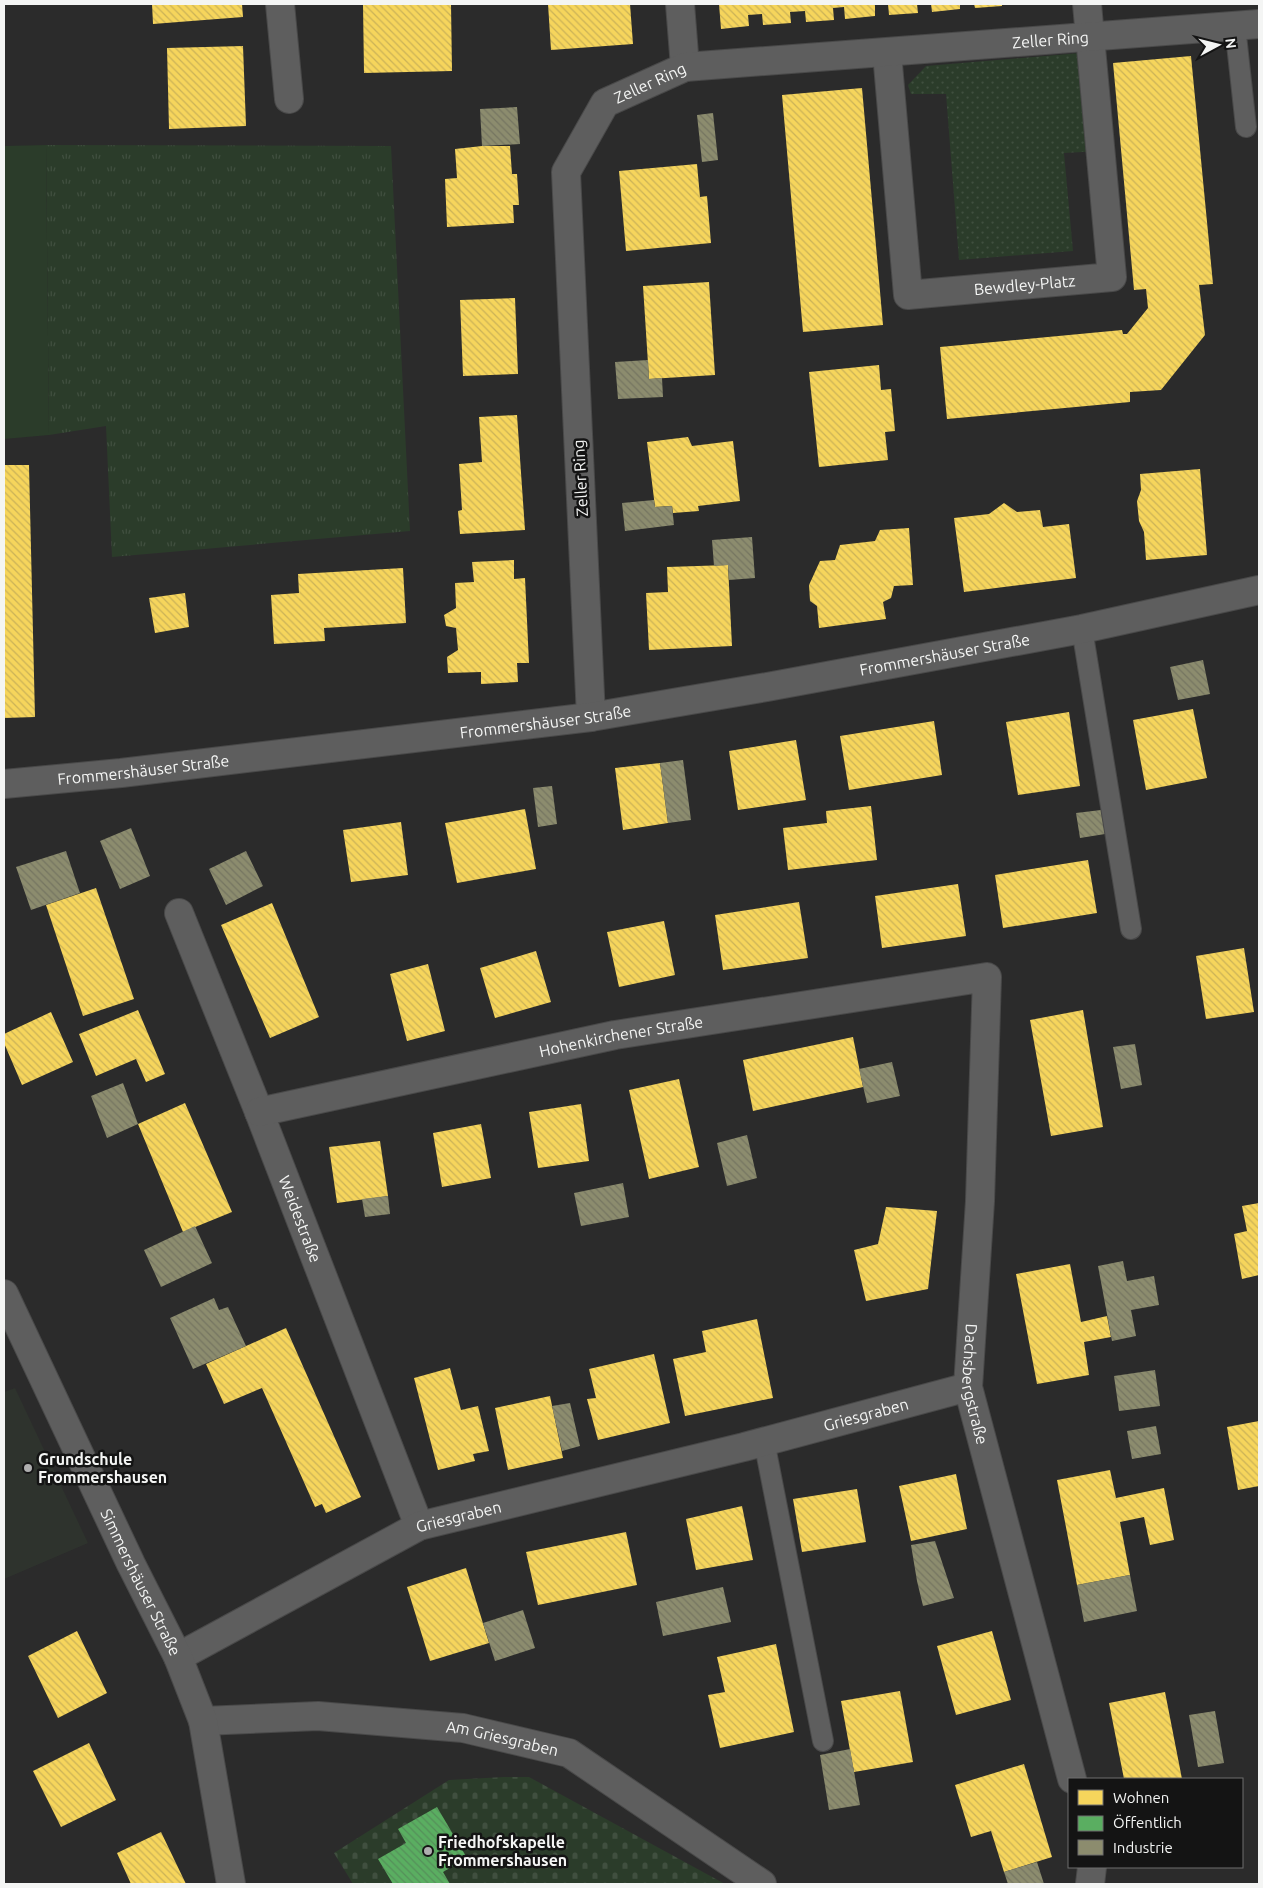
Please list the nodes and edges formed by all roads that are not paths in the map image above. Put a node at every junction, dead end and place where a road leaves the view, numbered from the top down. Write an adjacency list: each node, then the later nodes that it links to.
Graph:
1 (280, 4): 8 (street)
2 (680, 4): 7 (street)
3 (1087, 4): 5 (street, Bewdley-Platz)
4 (1247, 25): 5 (street, Zeller Ring); 9 (lane)
5 (1090, 38): 6 (street, Zeller Ring); 6 (street, Bewdley-Platz)
6 (887, 52): 7 (street, Zeller Ring)
7 (685, 67): 12 (street, Zeller Ring)
8 (288, 100)
9 (1246, 127)
10 (1259, 590): 11 (street, Frommershäuser Straße)
11 (1082, 629): 12 (street, Frommershäuser Straße); 15 (lane)
12 (591, 717): 13 (street, Frommershäuser Straße)
13 (4, 784)
14 (178, 913): 17 (street, Weidestraße)
15 (1130, 929)
16 (987, 977): 17 (street, Hohenkirchener Straße); 19 (street, Dachsbergstraße)
17 (259, 1112): 21 (street, Weidestraße)
18 (4, 1294): 22 (street, Simmershäuser Straße)
19 (968, 1387): 20 (street, Griesgraben); 25 (street, Dachsbergstraße)
20 (764, 1441): 21 (street, Griesgraben); 24 (lane)
21 (419, 1526): 22 (street, Griesgraben)
22 (178, 1657): 23 (street, Simmershäuser Straße)
23 (204, 1721): 27 (street, Simmershäuser Straße); 28 (street, Am Griesgraben)
24 (823, 1741)
25 (1072, 1778)
26 (1092, 1868): 29 (street)
27 (231, 1884)
28 (762, 1884)
29 (1090, 1884)

